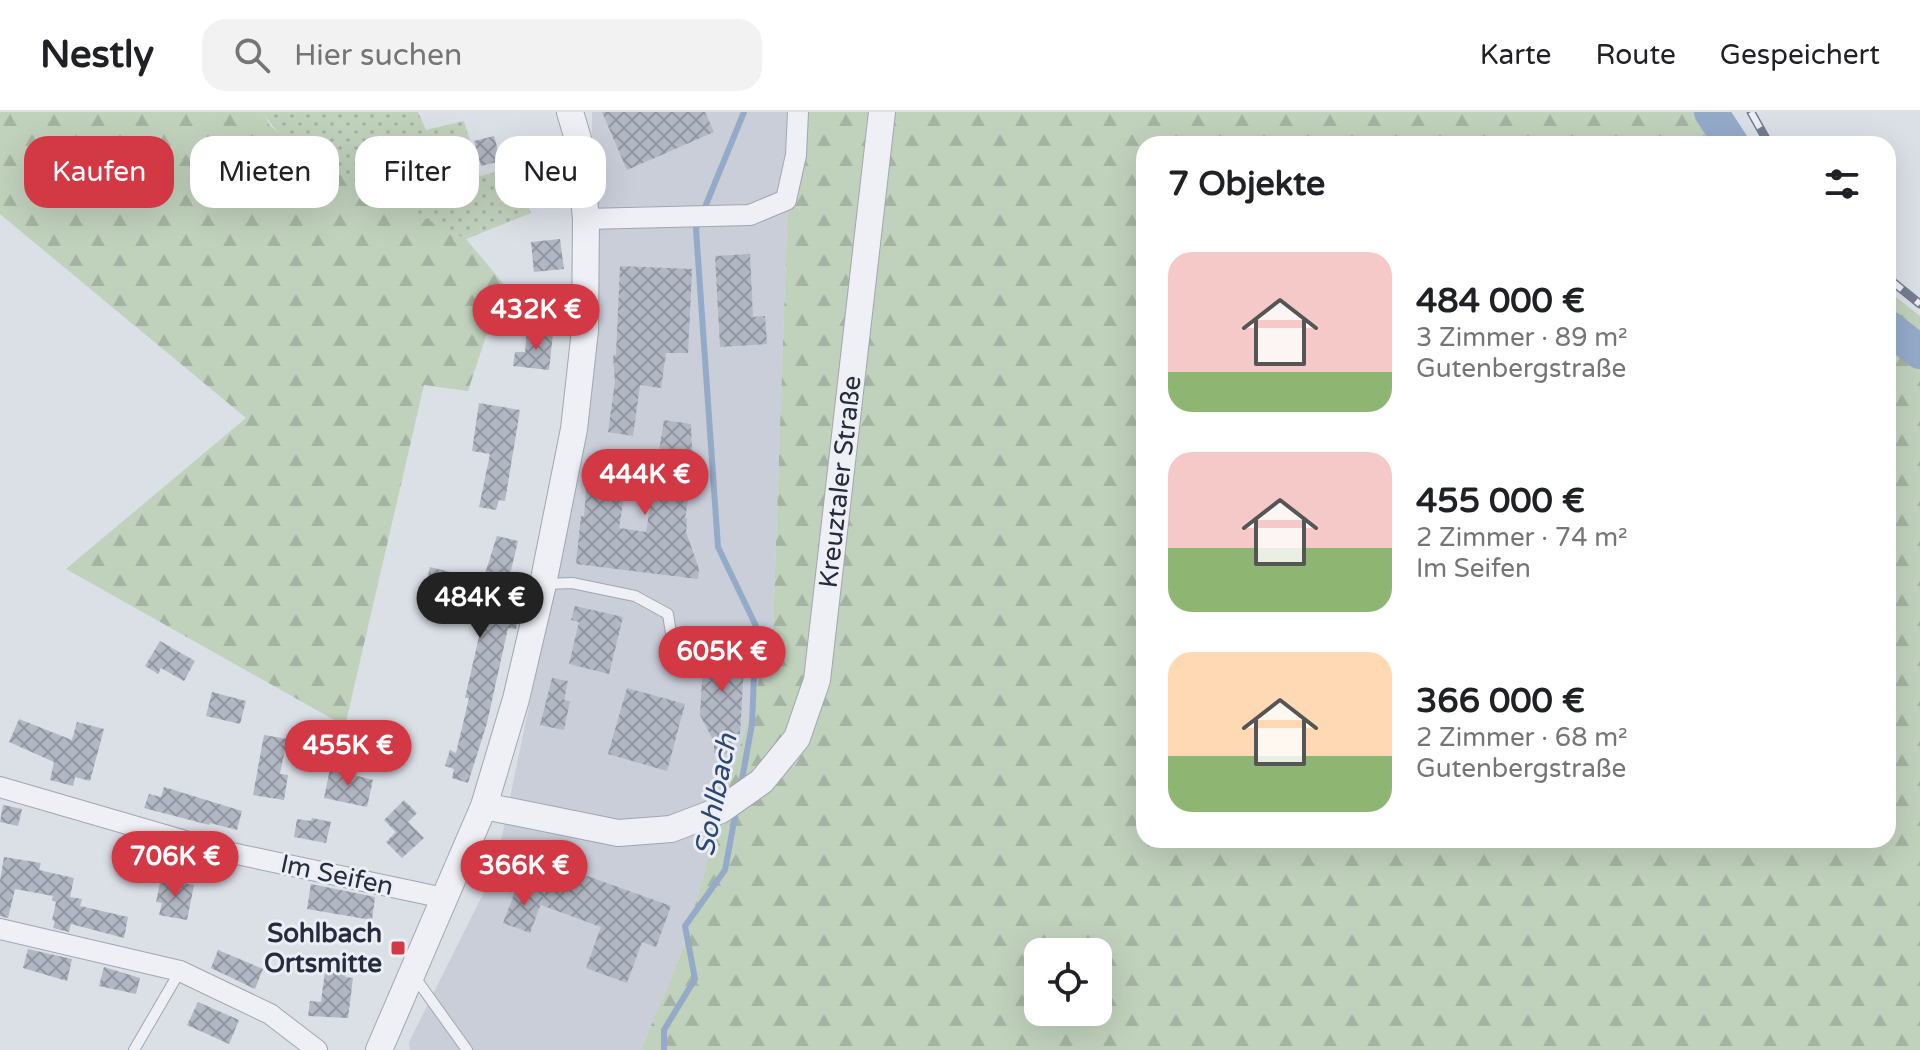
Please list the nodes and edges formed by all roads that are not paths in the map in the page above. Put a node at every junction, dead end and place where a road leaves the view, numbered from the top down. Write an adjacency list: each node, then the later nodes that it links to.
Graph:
1 (570, 112): 4 (street)
2 (798, 112): 4 (street)
3 (882, 112): 8 (street, Kreuztaler Straße)
4 (586, 219): 5 (street)
5 (543, 584): 6 (lane); 8 (street)
6 (673, 646)
7 (0, 787): 9 (street, Im Seifen)
8 (484, 806): 9 (street)
9 (444, 898): 12 (street)
10 (0, 929): 11 (street)
11 (180, 971): 13 (lane); 14 (street)
12 (411, 971): 15 (street); 16 (lane)
13 (134, 1050)
14 (317, 1050)
15 (379, 1050)
16 (467, 1050)

